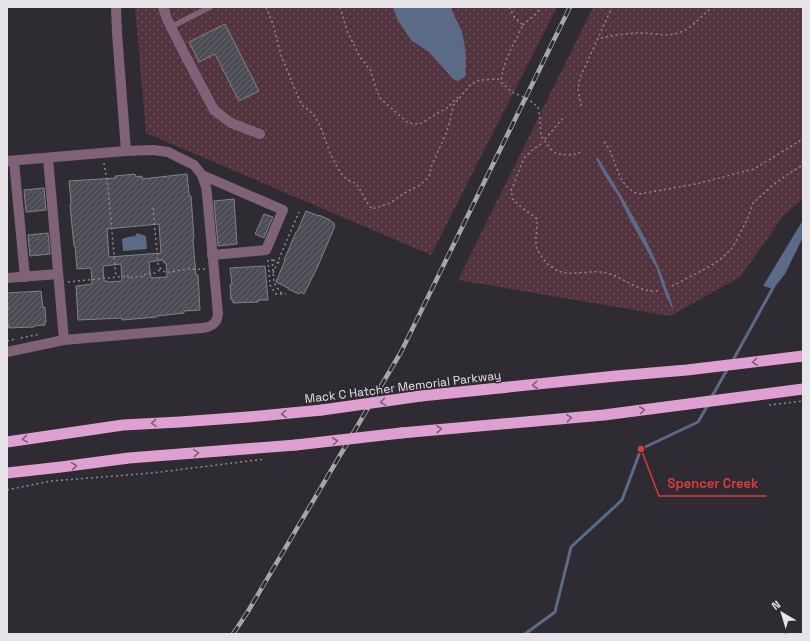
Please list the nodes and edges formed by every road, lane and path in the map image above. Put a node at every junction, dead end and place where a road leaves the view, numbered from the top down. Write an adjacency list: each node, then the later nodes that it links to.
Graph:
1 (116, 7): 22 (street)
2 (163, 7): 11 (street)
3 (210, 7): 11 (lane)
4 (266, 7): 14 (path)
5 (340, 7): 14 (path)
6 (510, 7): 10 (path)
7 (542, 7): 10 (path)
8 (612, 7): 15 (path)
9 (712, 7): 12 (path)
10 (523, 25): 13 (path)
11 (171, 27): 17 (street)
12 (601, 38)
13 (501, 79): 14 (path); 23 (path)
14 (462, 94)
15 (581, 106)
16 (563, 118): 18 (path)
17 (260, 134)
18 (545, 139)
19 (803, 139): 20 (path)
20 (604, 142)
21 (541, 144): 43 (path)
22 (126, 151): 24 (street); 28 (street)
23 (581, 152)
24 (102, 153): 25 (street); 39 (path)
25 (48, 158): 26 (street); 41 (street)
26 (11, 161): 38 (street)
27 (803, 165): 42 (path)
28 (202, 175): 31 (street); 31 (street)
29 (153, 208): 36 (path)
30 (299, 212): 33 (path)
31 (212, 255): 35 (street)
32 (272, 259): 33 (path); 37 (path); 44 (path)
33 (278, 262): 34 (path); 37 (path)
34 (282, 264)
35 (214, 268): 36 (path); 46 (street)
36 (161, 269): 39 (path)
37 (273, 273): 44 (path)
38 (25, 277): 40 (street); 41 (street)
39 (116, 277): 41 (path)
40 (7, 278)
41 (59, 278): 46 (street)
42 (672, 286)
43 (658, 291)
44 (282, 294): 45 (path)
45 (286, 294)
46 (64, 340): 47 (street)
47 (7, 352)
48 (798, 357): 52 (highway, Mack C Hatcher Memorial Parkway, one-way to 52, bridge)
49 (803, 389): 54 (highway, one-way to 49, bridge)
50 (803, 401): 51 (path)
51 (783, 403)
52 (7, 442)
53 (270, 458): 55 (path)
54 (7, 473)
55 (7, 490)

